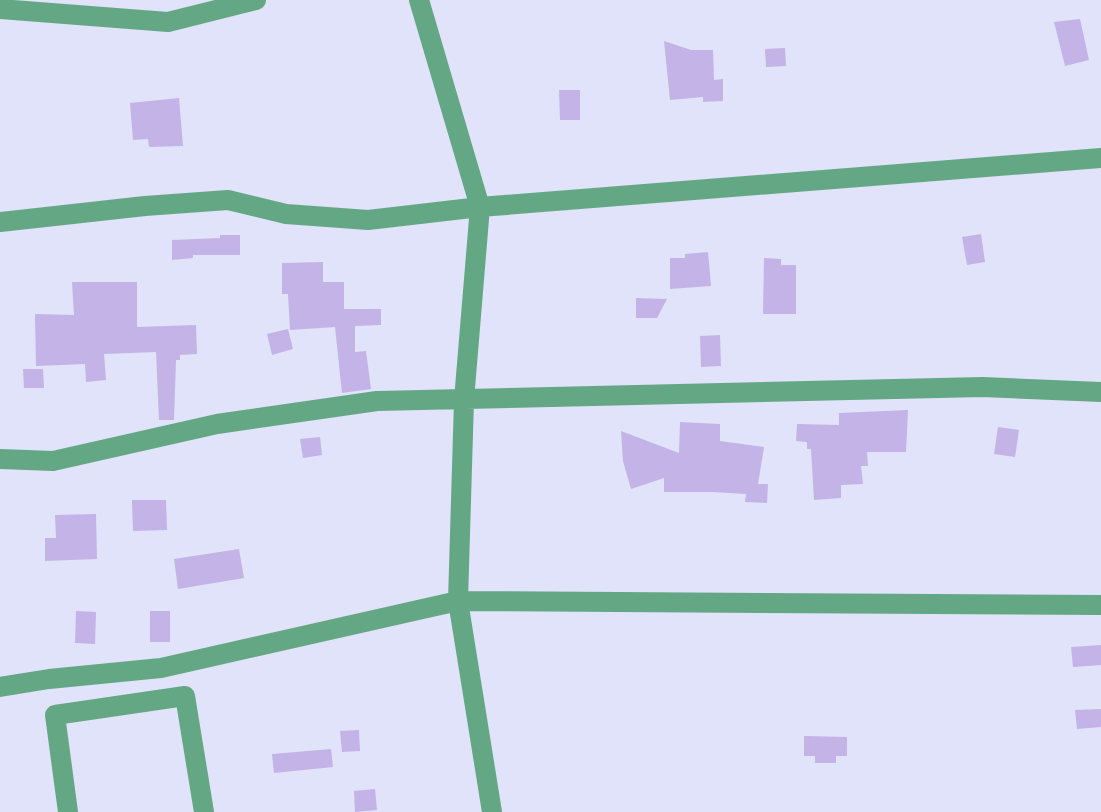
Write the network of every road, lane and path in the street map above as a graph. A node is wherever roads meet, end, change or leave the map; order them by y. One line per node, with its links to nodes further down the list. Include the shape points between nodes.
1 (256, 0): 3 (street, via 168,22)
2 (419, 0): 5 (street)
3 (0, 9)
4 (1101, 158): 5 (street)
5 (480, 207): 6 (street, via 368,220 286,214 228,200); 8 (street)
6 (0, 222)
7 (1101, 392): 8 (street, via 983,387)
8 (464, 400): 9 (street, via 377,401 217,424 53,461); 10 (street)
9 (0, 459)
10 (458, 601): 11 (street); 12 (street, via 161,668); 15 (street)
11 (1101, 605)
12 (0, 687)
13 (68, 812): 14 (street, via 55,715 185,696)
14 (204, 812)
15 (492, 812)

